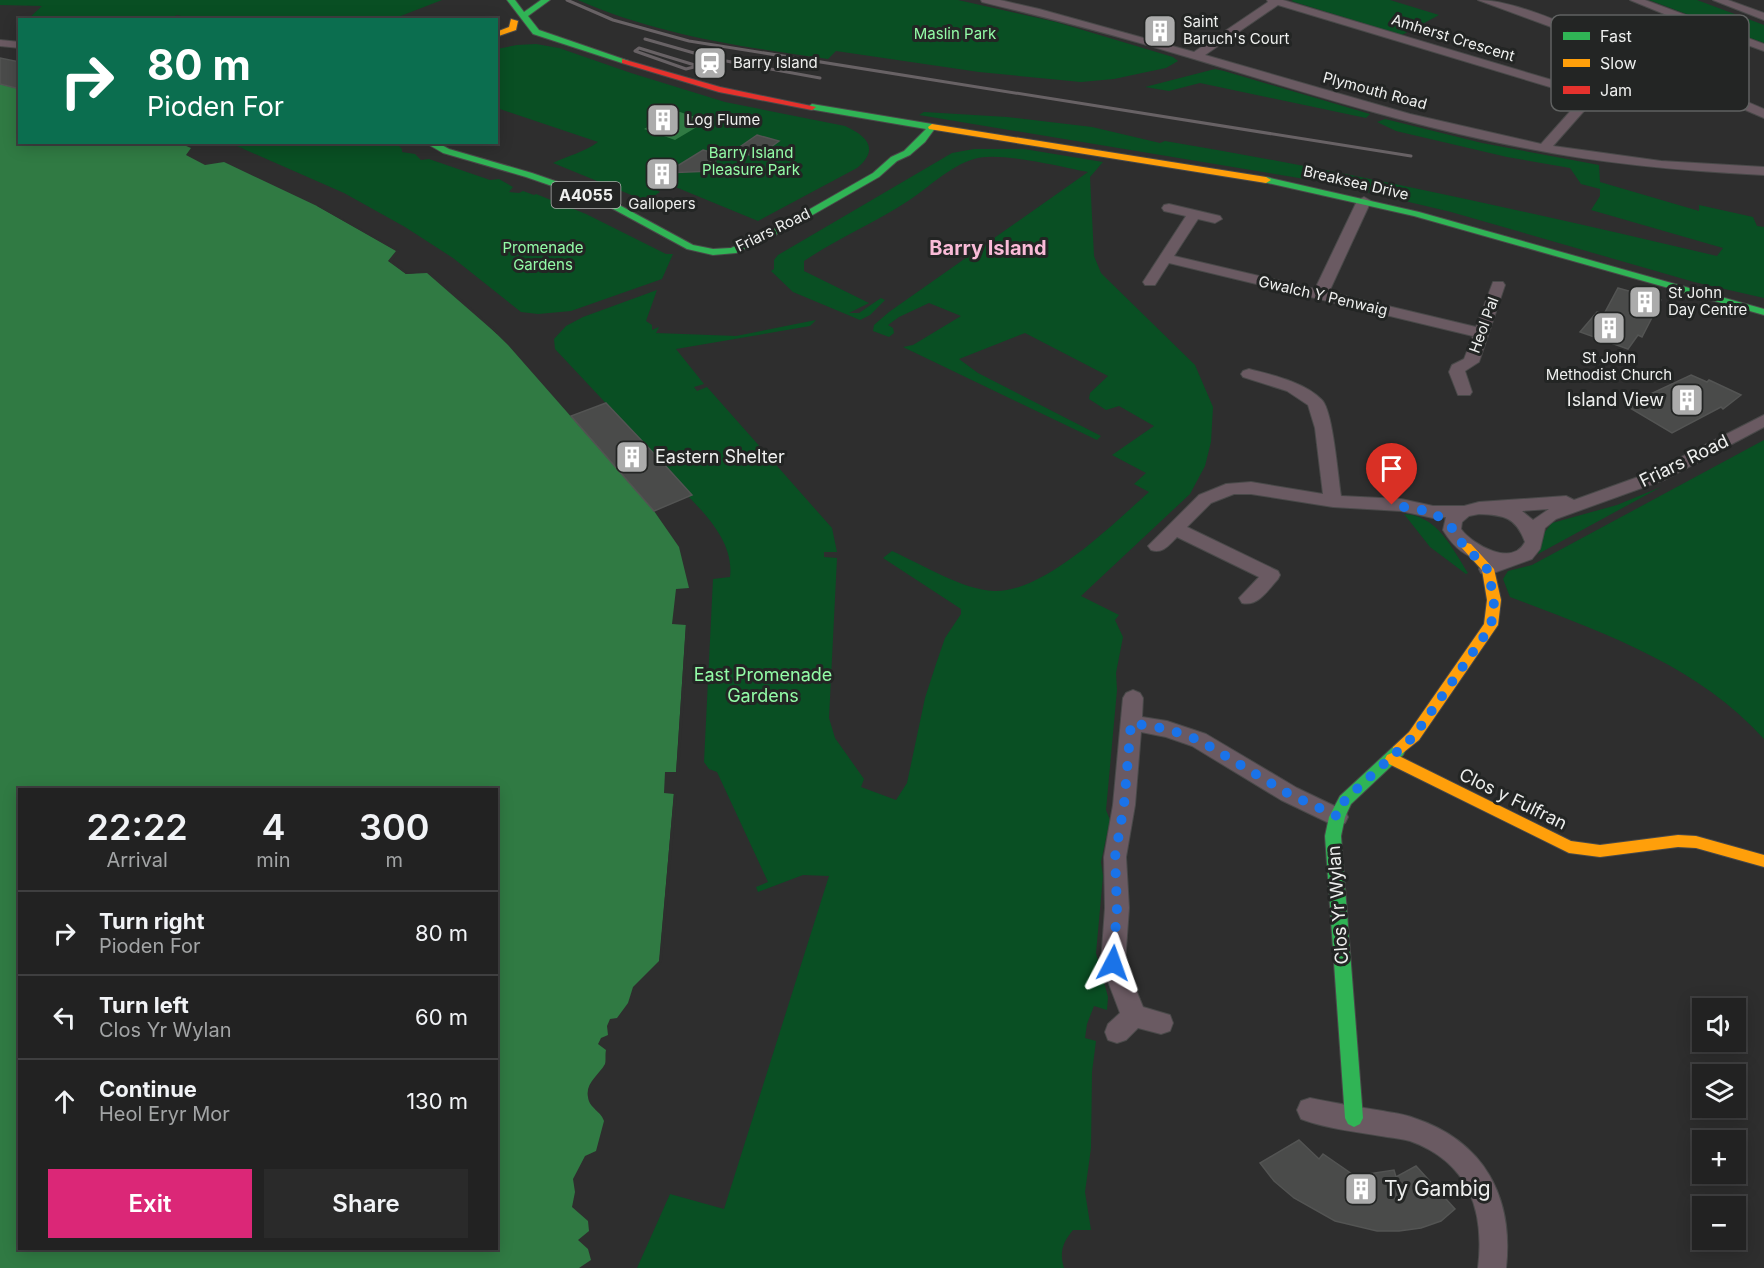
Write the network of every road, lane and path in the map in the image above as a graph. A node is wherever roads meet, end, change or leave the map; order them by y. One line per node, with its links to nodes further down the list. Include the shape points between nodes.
1 (511, 0): 10 (street)
2 (546, 0): 10 (street)
3 (986, 0): 18 (street, Plymouth Road)
4 (1275, 0): 18 (street); 19 (street, Amherst Crescent)
5 (1483, 0): 12 (street)
6 (1635, 0): 8 (street)
7 (1728, 1): 9 (street)
8 (1677, 15)
9 (1764, 17)
10 (518, 18): 11 (street); 13 (street, via 513,28); 22 (street, Breaksea Drive, via 565,34 597,51 711,87)
11 (498, 23)
12 (1551, 24)
13 (498, 34)
14 (1749, 42): 17 (street)
15 (0, 43): 16 (street)
16 (18, 45)
17 (1764, 48)
18 (1194, 57): 28 (street, Plymouth Road, via 1408,118)
19 (1551, 84)
20 (1749, 108): 23 (street)
21 (1577, 111): 28 (street)
22 (852, 114): 24 (street, Breaksea Drive); 26 (street)
23 (1764, 114)
24 (914, 124): 25 (street, Breaksea Drive); 29 (street)
25 (932, 127): 29 (street, Friars Road / A4055, via 907,153); 32 (street, Breaksea Drive, via 1270,181)
26 (882, 132)
27 (432, 144): 29 (street, Friars Road / A4055, via 607,202 690,247 713,252 733,251 785,227 876,175)
28 (1544, 148): 30 (street, Plymouth Road, via 1648,164)
29 (894, 152)
30 (1759, 171): 31 (street)
31 (1764, 186)
32 (1364, 201): 39 (street); 40 (street, Breaksea Drive)
33 (1168, 208): 34 (street)
34 (1194, 214): 35 (street); 36 (street)
35 (1215, 219)
36 (1166, 258): 37 (street); 39 (street, Gwalch Y Penwaig)
37 (1150, 282)
38 (1498, 285): 41 (street, Heol Pal)
39 (1320, 295): 41 (street, Gwalch Y Penwaig)
40 (1764, 312)
41 (1481, 333): 43 (street, Heol Pal, via 1471,362 1458,368)
42 (1249, 374): 46 (street, via 1278,381 1316,403)
43 (1464, 392)
44 (1764, 420): 45 (street, Friars Road, via 1696,458)
45 (1602, 496): 47 (street, Friars Road); 50 (street, Friars Road, via 1545,518 1537,526)
46 (1333, 501): 48 (street, via 1401,506); 49 (street, via 1232,488 1205,499)
47 (1484, 507): 48 (street); 50 (street, via 1513,515 1528,526)
48 (1457, 520): 52 (street, via 1454,534)
49 (1175, 528): 51 (street); 55 (street, via 1271,575)
50 (1534, 539): 53 (street, via 1528,552)
51 (1157, 546)
52 (1467, 547): 53 (street, via 1493,557); 54 (street)
53 (1510, 558): 54 (street)
54 (1488, 570): 58 (street, Clos Yr Wylan, via 1494,610 1487,632 1414,736)
55 (1249, 598)
56 (1133, 698): 57 (street)
57 (1131, 723): 59 (street, via 1199,740 1289,794); 61 (street, via 1115,857 1113,963 1125,1024)
58 (1392, 759): 59 (street, Clos Yr Wylan, via 1345,800); 60 (street, Clos y Fulfran, via 1569,847 1600,851 1696,842)
59 (1337, 816): 63 (street, Clos Yr Wylan, via 1334,836)
60 (1764, 861)
61 (1161, 1023)
62 (1310, 1110): 63 (street)
63 (1354, 1118): 64 (street, via 1413,1130 1448,1148 1475,1173 1491,1203 1497,1245)
64 (1492, 1268)

